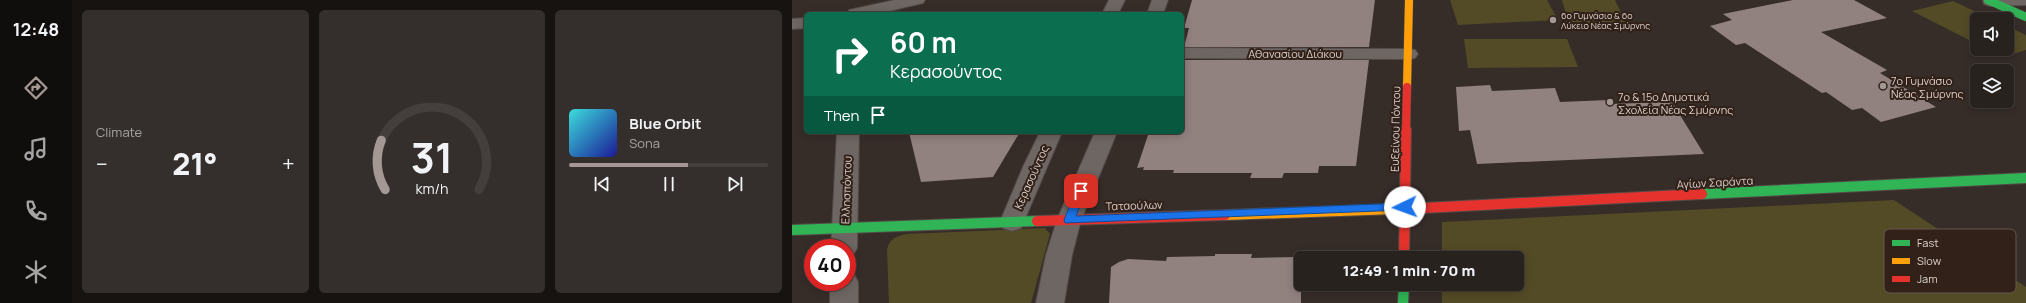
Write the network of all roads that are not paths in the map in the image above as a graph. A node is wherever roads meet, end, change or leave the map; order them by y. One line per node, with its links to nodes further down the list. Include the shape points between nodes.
1 (854, 0): 8 (street)
2 (917, 0): 9 (street)
3 (1117, 0): 10 (street)
4 (1160, 0): 11 (street)
5 (1409, 0): 16 (street, Ευξείνου Πόντου)
6 (1989, 0): 7 (street); 12 (street)
7 (2025, 0)
8 (854, 12)
9 (863, 12)
10 (1111, 12)
11 (1156, 12)
12 (2026, 17)
13 (804, 23): 14 (street)
14 (792, 24)
15 (1184, 53): 16 (street, Αθανασίου Διάκου)
16 (1409, 54): 21 (street, Ευξείνου Πόντου)
17 (848, 134): 25 (street, Ελλησπόντου)
18 (1050, 134): 23 (street, Κερασούντος)
19 (1105, 134): 22 (street)
20 (2026, 178): 21 (street, Αγίων Σαράντα, via 1472,206)
21 (1405, 207): 22 (street, Ταταούλων); 26 (street, Ευξείνου Πόντου)
22 (1069, 220): 23 (street, Ταταούλων); 30 (street)
23 (1012, 222): 25 (street, Ταταούλων)
24 (792, 230): 25 (street, Ταταούλων)
25 (844, 238)
26 (1404, 251)
27 (844, 291): 29 (street)
28 (1404, 291): 31 (street)
29 (844, 303)
30 (1050, 303)
31 (1404, 303)

